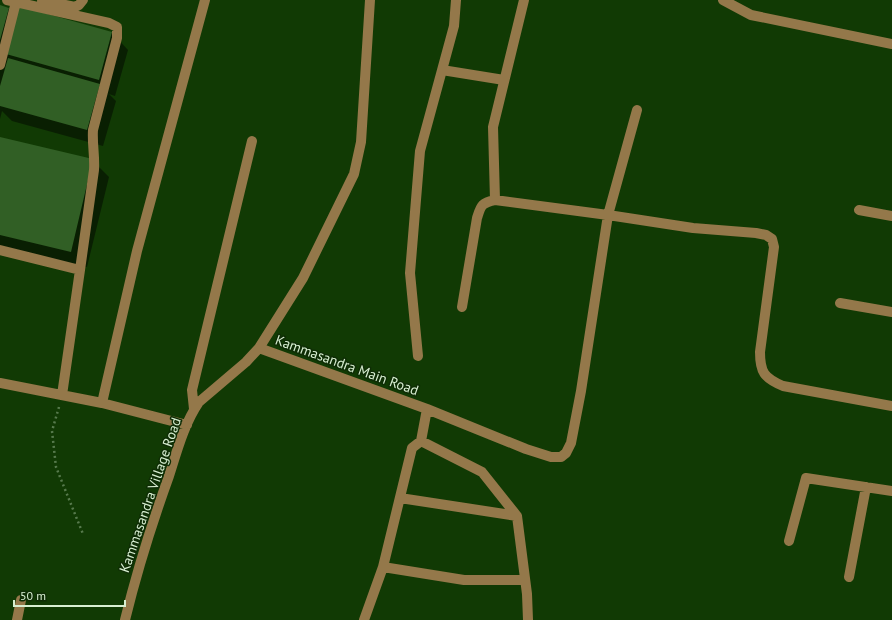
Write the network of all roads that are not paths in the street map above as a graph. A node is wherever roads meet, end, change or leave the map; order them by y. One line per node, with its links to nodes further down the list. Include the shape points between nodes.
1 (42, 0): 2 (street, via 75,8)
2 (83, 0)
3 (204, 0): 28 (street, via 137,251)
4 (370, 0): 24 (street, Kammasandra Village Road, via 362,142 354,174 302,278)
5 (456, 0): 11 (street, via 454,26)
6 (524, 0): 12 (street)
7 (723, 0): 9 (street, via 751,15)
8 (12, 1): 10 (street); 20 (street, via 117,27 118,38 93,130 94,170)
9 (892, 44)
10 (0, 65)
11 (442, 70): 12 (street); 25 (street, via 419,158 410,273)
12 (504, 80): 15 (street, via 493,127)
13 (637, 110): 17 (street)
14 (252, 141): 30 (street, via 192,390)
15 (495, 200): 17 (street); 22 (street, via 481,206 477,218)
16 (859, 210): 18 (street)
17 (608, 215): 29 (street, via 692,228 756,233 772,239 774,247 760,352 760,364 767,377 783,386); 31 (street, via 581,391 571,443 566,453 561,457 526,449)
18 (892, 216)
19 (0, 250): 20 (street)
20 (80, 270): 27 (street)
21 (840, 303): 23 (street)
22 (462, 307)
23 (892, 312)
24 (259, 348): 30 (street, Kammasandra Village Road); 31 (street, Kammasandra Main Road)
25 (418, 356)
26 (0, 383): 27 (street)
27 (62, 395): 28 (street)
28 (102, 403): 32 (street)
29 (892, 406)
30 (194, 409): 32 (street, Kammasandra Village Road)
31 (427, 409): 33 (street, Kammasandra Main Road)
32 (187, 425): 44 (street, Kammasandra Village Road, via 156,514)
33 (421, 441): 36 (street, via 412,448); 37 (street, via 482,472)
34 (866, 487): 35 (street); 38 (street, via 806,478); 40 (street)
35 (892, 491)
36 (400, 498): 37 (street); 39 (street)
37 (517, 516): 41 (street)
38 (789, 541)
39 (383, 567): 41 (street, via 464,580); 45 (street)
40 (849, 577)
41 (525, 580): 46 (street)
42 (21, 600): 43 (street)
43 (17, 620)
44 (125, 620)
45 (364, 620)
46 (528, 620)

